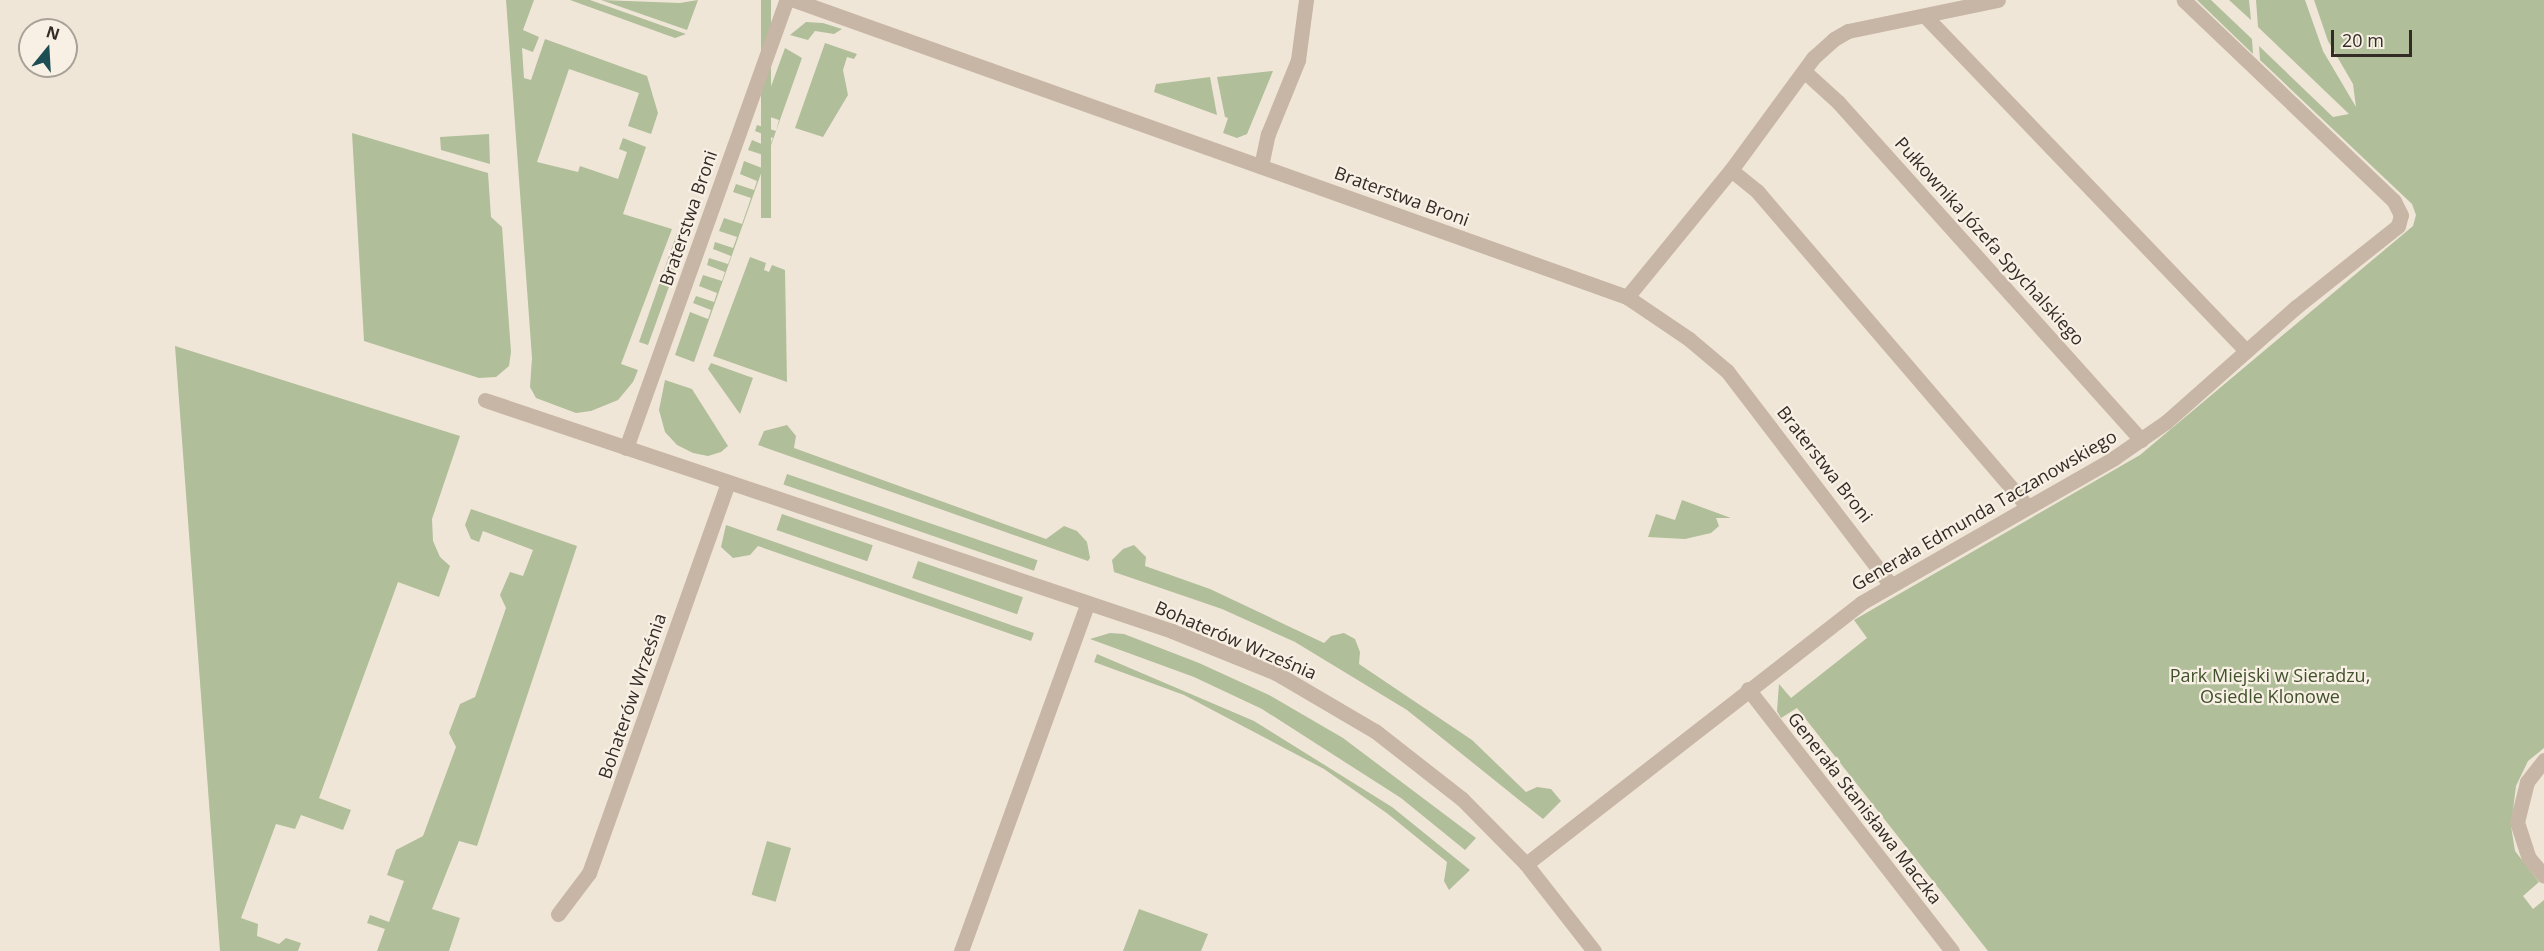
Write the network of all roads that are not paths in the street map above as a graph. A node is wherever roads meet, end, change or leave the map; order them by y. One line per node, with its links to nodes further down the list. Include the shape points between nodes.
1 (786, 0): 14 (street, Braterstwa Broni)
2 (794, 0): 8 (street, Braterstwa Broni)
3 (1306, 0): 8 (street, via 1298,60 1268,134)
4 (1998, 0): 6 (street)
5 (2184, 0): 11 (street, Generała Edmunda Taczanowskiego, via 2394,201 2402,215 2398,226)
6 (1925, 16): 7 (street, via 1848,31 1823,48); 11 (street)
7 (1805, 72): 9 (street); 13 (street, Pułkownika Józefa Spychalskiego, via 1846,110)
8 (1261, 166): 10 (street, Braterstwa Broni)
9 (1731, 170): 10 (street); 16 (street, via 1757,191)
10 (1627, 297): 17 (street, Braterstwa Broni, via 1689,339 1727,371)
11 (2246, 351): 13 (street, Generała Edmunda Taczanowskiego)
12 (485, 400): 14 (street, Bohaterów Września)
13 (2141, 440): 16 (street, Generała Edmunda Taczanowskiego)
14 (626, 448): 15 (street, Bohaterów Września)
15 (728, 482): 18 (street, Bohaterów Września); 23 (street, Bohaterów Września, via 590,873)
16 (2028, 507): 17 (street, Generała Edmunda Taczanowskiego)
17 (1890, 584): 19 (street, Generała Edmunda Taczanowskiego)
18 (1087, 604): 21 (street, Bohaterów Września, via 1202,643 1276,673 1328,701 1437,778 1496,829); 24 (street)
19 (1748, 689): 21 (street, Generała Edmunda Taczanowskiego); 26 (street, Generała Stanisława Maczka)
20 (2544, 760): 22 (street, via 2527,782 2517,822 2529,858)
21 (1526, 864): 25 (street, Bohaterów Września)
22 (2544, 876)
23 (558, 914)
24 (961, 951)
25 (1594, 951)
26 (1952, 951)

